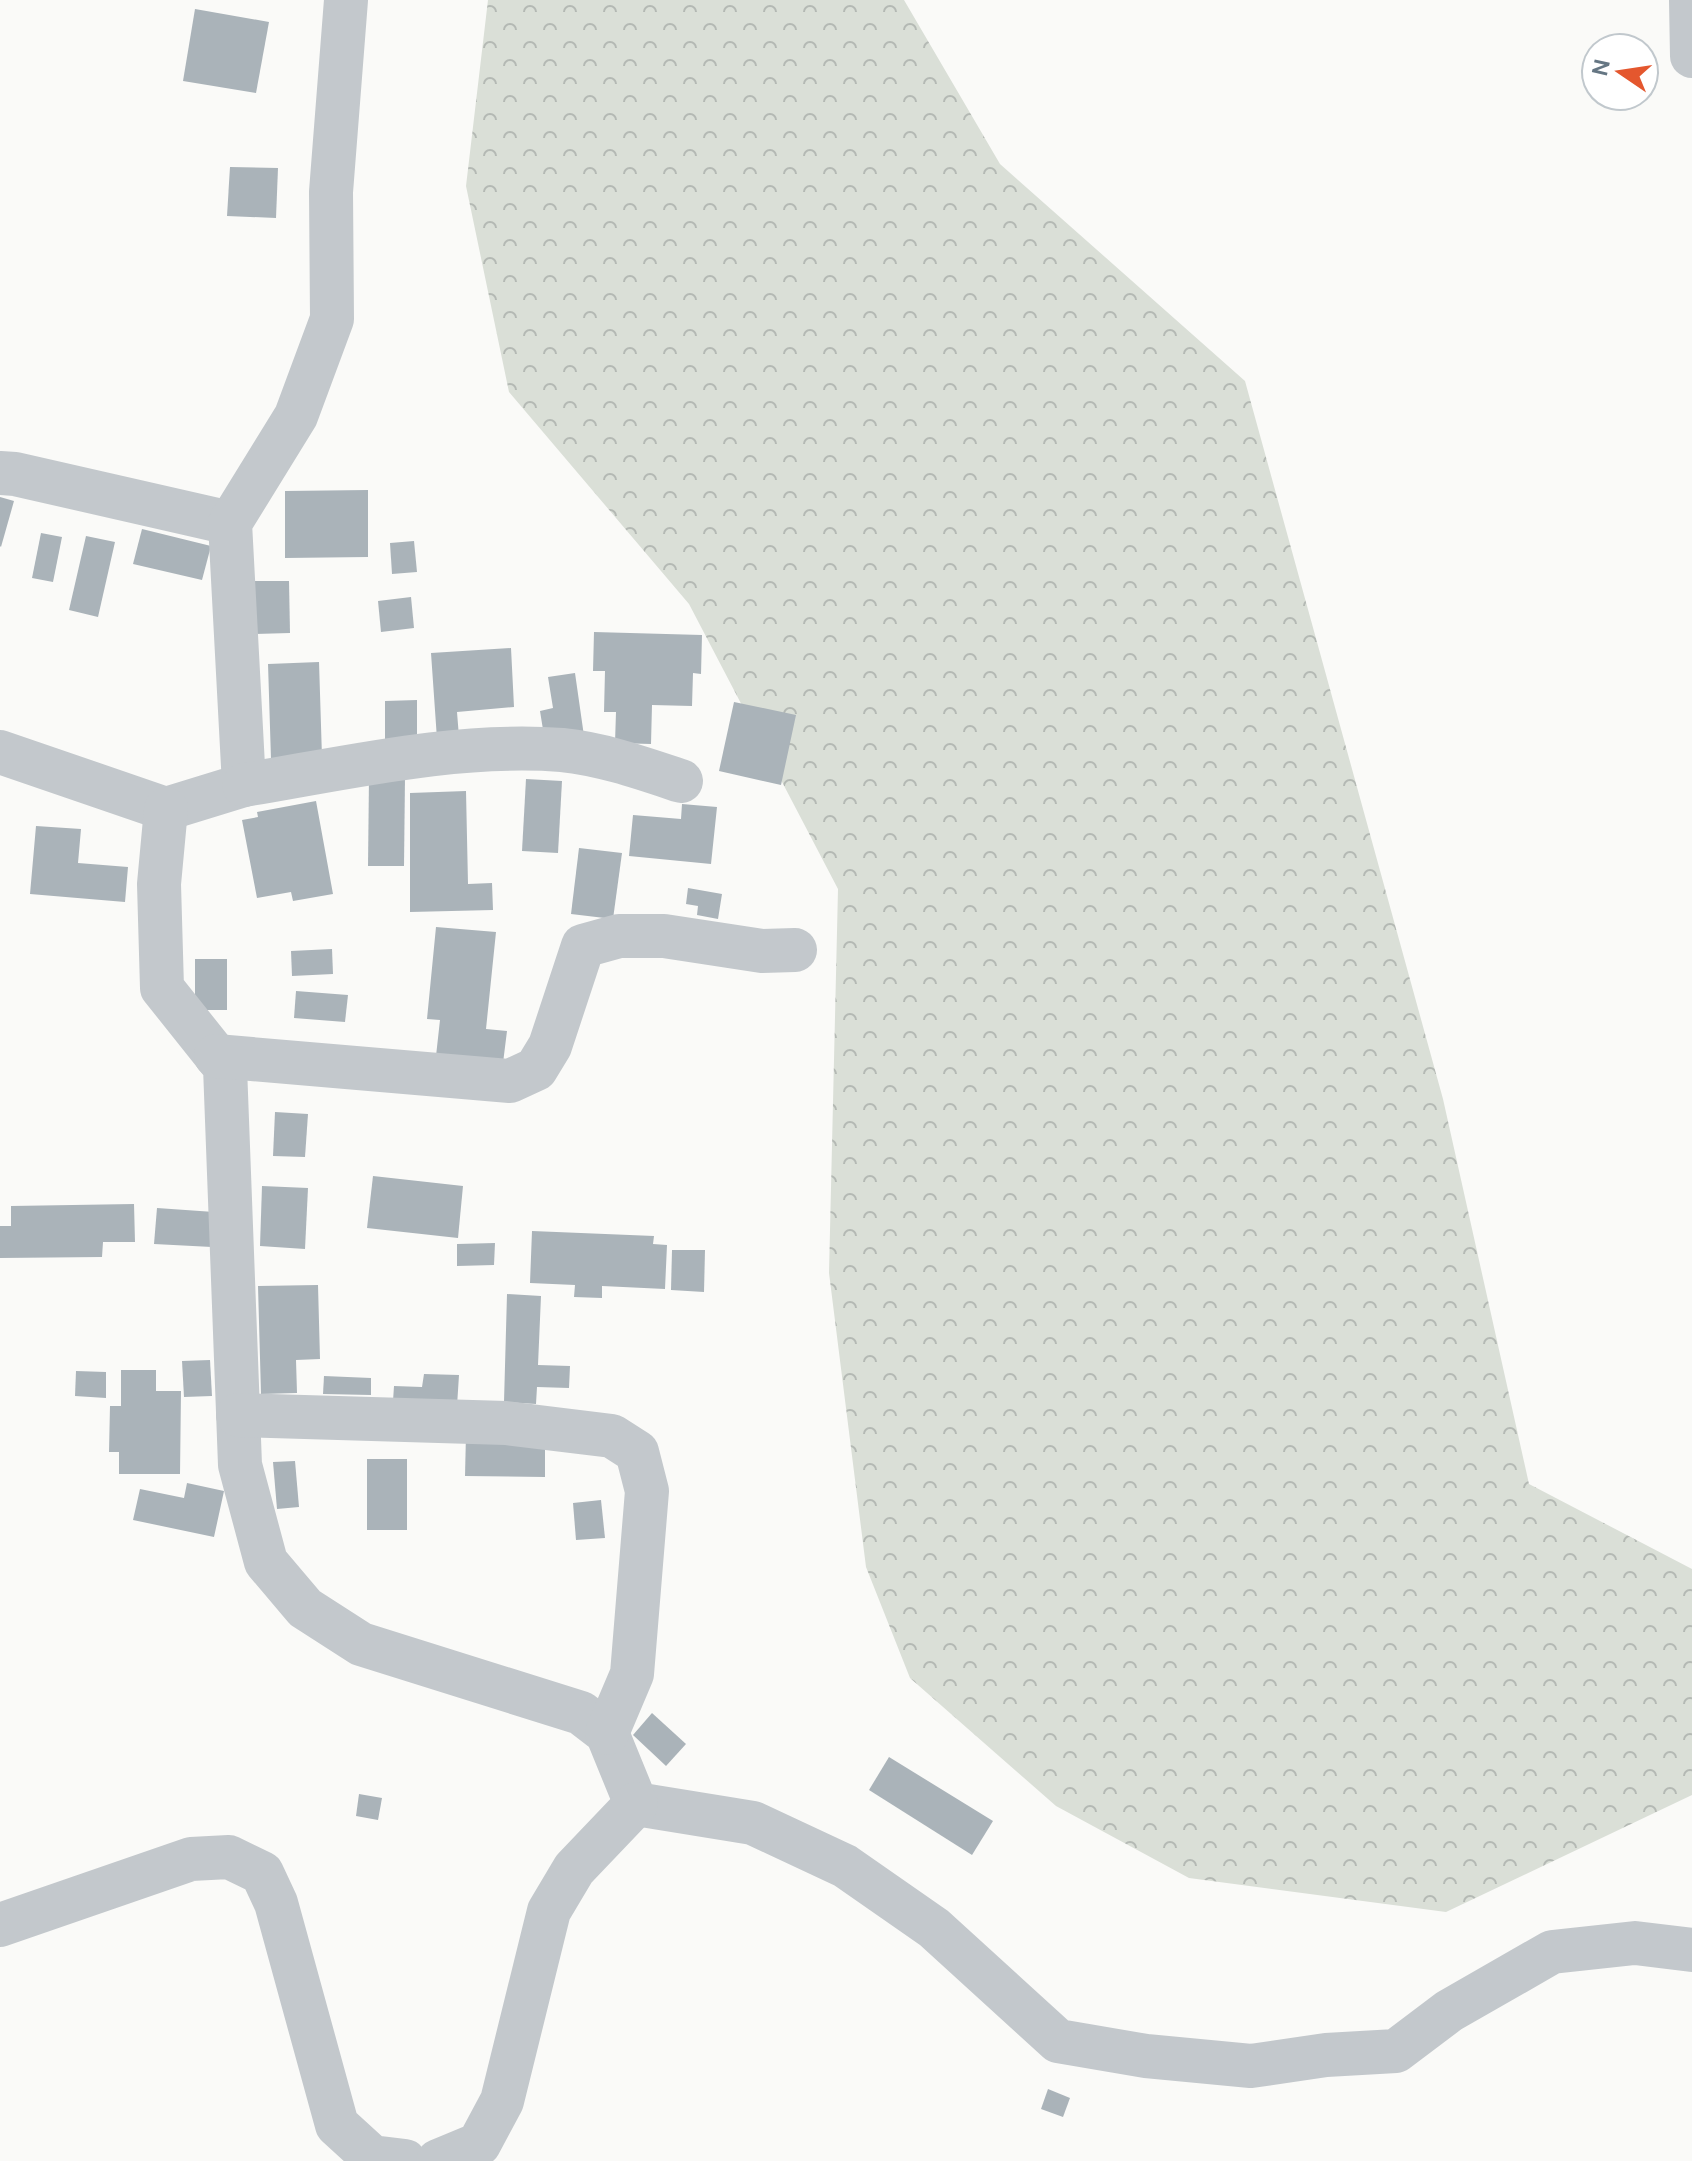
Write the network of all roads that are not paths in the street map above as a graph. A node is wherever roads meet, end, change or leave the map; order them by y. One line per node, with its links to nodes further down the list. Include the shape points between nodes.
1 (346, 0): 5 (street, via 331,192 332,319 296,416)
2 (1691, 0): 3 (street)
3 (1692, 56)
4 (0, 473): 5 (street)
5 (230, 523): 8 (street)
6 (0, 752): 9 (street)
7 (681, 781): 8 (street, via 629,763 563,750 505,750 412,756)
8 (244, 785): 9 (street)
9 (166, 809): 11 (street, via 159,884 162,988)
10 (795, 950): 11 (street, via 762,951 664,936 619,936 583,946 550,1046 536,1069 510,1081)
11 (216, 1056): 12 (street, via 225,1067)
12 (238, 1415): 13 (street, via 240,1465 266,1562 305,1608 361,1644 581,1713); 13 (street, via 506,1423 612,1436 637,1452 647,1491 632,1674)
13 (607, 1733): 14 (street)
14 (636, 1804): 16 (street, via 753,1823 845,1866 934,1928 1058,2041 1146,2056 1251,2066 1396,2051 1449,2011 1552,1952 1635,1943); 18 (street, via 574,1869 549,1911 502,2101 479,2144)
15 (0, 1925): 17 (street, via 191,1859 229,1857 262,1873 276,1903 337,2125 372,2157)
16 (1692, 1950)
17 (405, 2161)
18 (438, 2161)

